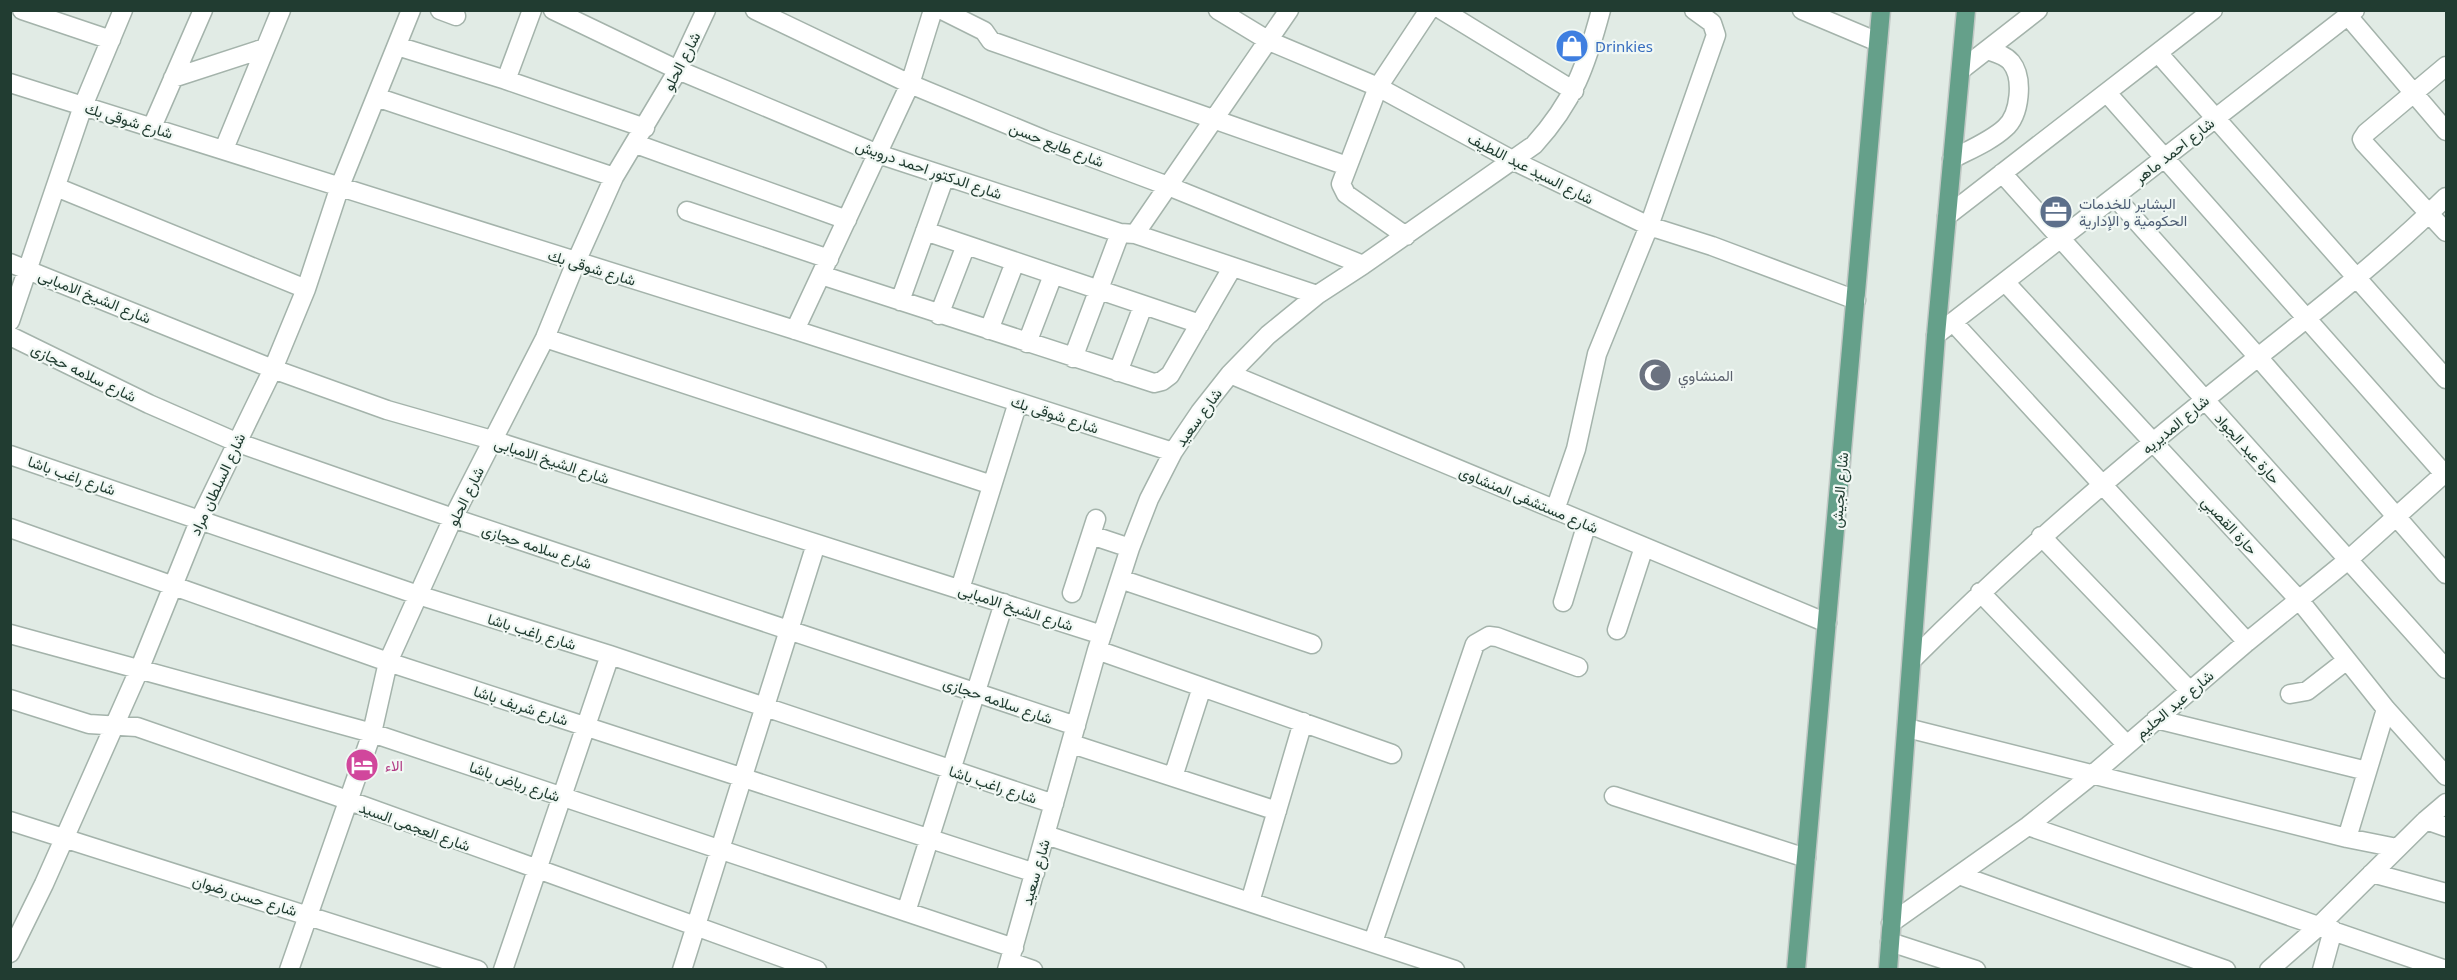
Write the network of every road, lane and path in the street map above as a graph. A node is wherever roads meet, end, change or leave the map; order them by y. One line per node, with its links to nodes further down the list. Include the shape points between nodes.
1 (22, 10): 24 (street)
2 (123, 10): 24 (street)
3 (203, 10): 34 (street)
4 (281, 10): 28 (street)
5 (411, 10): 27 (street, شارع السلطان مراد)
6 (532, 10): 35 (street)
7 (553, 10): 32 (street, شارع الدكتور احمد درويش)
8 (706, 10): 32 (street, شارع الحلو)
9 (755, 10): 37 (street, شارع طايع حسن)
10 (933, 10): 37 (street)
11 (942, 10): 44 (street, via 984,31 991,41)
12 (1218, 10): 25 (street, شارع السيد عبد اللطيف)
13 (1289, 10): 25 (street)
14 (1429, 10): 38 (street)
15 (1442, 10): 39 (street)
16 (1601, 10): 39 (street, شارع سعيد, via 1589,56)
17 (1694, 10): 68 (street, via 1712,23 1716,34)
18 (1802, 10): 26 (street)
19 (1881, 10): 26 (main road, شارع الجيش)
20 (1966, 10): 33 (main road)
21 (2038, 10): 29 (street)
22 (2213, 10): 30 (street)
23 (2352, 13): 41 (street); 45 (street, شارع احمد ماهر)
24 (111, 40): 43 (street)
25 (1269, 41): 38 (street, شارع السيد عبد اللطيف); 44 (street)
26 (1878, 42): 88 (main road, شارع الجيش)
27 (397, 46): 35 (street); 42 (street, شارع السلطان مراد)
28 (265, 48): 34 (street); 50 (street)
29 (1987, 50): 33 (street); 53 (street, via 2004,56 2016,70 2019,80 2013,117 1998,134)
30 (2158, 53): 40 (street); 45 (street)
31 (2446, 66): 41 (street)
32 (678, 70): 47 (street, شارع الحلو); 51 (street, شارع الدكتور احمد درويش)
33 (1961, 70): 53 (main road)
34 (173, 78): 46 (street)
35 (506, 80): 47 (street)
36 (10, 83): 43 (street, شارع شوقى بك)
37 (910, 84): 51 (street); 60 (street, شارع طايع حسن)
38 (1378, 87): 54 (street, شارع السيد عبد اللطيف); 55 (street)
39 (1574, 91): 54 (street, شارع سعيد, via 1553,125)
40 (2107, 93): 52 (street); 56 (street)
41 (2414, 93): 48 (street); 65 (street, via 2364,134 2364,143)
42 (376, 97): 58 (street); 59 (street, شارع السلطان مراد)
43 (83, 106): 46 (street, شارع شوقى بك); 61 (street)
44 (1215, 118): 55 (street); 60 (street)
45 (2215, 118): 52 (street, شارع احمد ماهر); 83 (street)
46 (152, 127): 50 (street, شارع شوقى بك)
47 (645, 128): 49 (street, شارع الحلو)
48 (2446, 131)
49 (636, 144): 58 (street, شارع الحلو); 67 (street)
50 (224, 149): 59 (street, شارع شوقى بك)
51 (878, 154): 57 (street, شارع الدكتور احمد درويش); 67 (street)
52 (2164, 158): 62 (street, شارع احمد ماهر); 92 (street)
53 (1952, 159): 66 (main road)
54 (1514, 161): 68 (street, شارع السيد عبد اللطيف); 72 (street, شارع سعيد)
55 (1347, 166): 72 (street, via 1341,184 1343,192)
56 (2002, 173): 66 (street); 73 (street, حارة عبد الجواد)
57 (945, 176): 69 (street); 71 (street, شارع الدكتور احمد درويش)
58 (614, 177): 75 (street, شارع الحلو)
59 (340, 186): 75 (street, شارع شوقى بك); 85 (street, شارع السلطان مراد)
60 (1168, 186): 71 (street); 78 (street, شارع طايع حسن)
61 (56, 187): 81 (street); 85 (street)
62 (2115, 197): 73 (street, شارع احمد ماهر); 102 (street)
63 (2446, 197): 65 (street, شارع المديريه)
64 (687, 211): 79 (street)
65 (2430, 213): 70 (street); 83 (street, شارع المديريه)
66 (1947, 216): 98 (main road)
67 (847, 220): 79 (street)
68 (1650, 226): 88 (street, شارع السيد عبد اللطيف); 118 (street, via 1597,354 1576,449)
69 (925, 231): 74 (street); 89 (street)
70 (2446, 232)
71 (1128, 233): 80 (street, شارع الدكتور احمد درويش); 86 (street)
72 (1406, 236): 78 (street, شارع سعيد)
73 (2061, 238): 84 (street, شارع احمد ماهر); 108 (street, حارة عبد الجواد)
74 (966, 245): 76 (street); 91 (street)
75 (576, 262): 96 (street, شارع شوقى بك); 100 (street, شارع الحلو)
76 (1015, 262): 82 (street); 97 (street)
77 (10, 263): 81 (street, شارع الشيخ الامبابى)
78 (1363, 265): 87 (street, شارع سعيد)
79 (825, 267): 89 (street); 96 (street)
80 (1232, 268): 87 (street, شارع الدكتور احمد درويش); 95 (street)
81 (29, 270): 93 (street); 104 (street, شارع الشيخ الامبابى)
82 (1053, 274): 86 (street); 101 (street)
83 (2356, 277): 92 (street, شارع المديريه); 107 (street)
84 (2005, 282): 94 (street, شارع احمد ماهر); 112 (street, حارة القصبي)
85 (306, 289): 104 (street, شارع السلطان مراد)
86 (1098, 290): 90 (street); 103 (street)
87 (1317, 295): 106 (street, شارع سعيد, via 1268,335)
88 (1856, 300): 139 (main road, شارع الجيش)
89 (900, 301): 91 (street)
90 (1143, 306): 95 (street); 105 (street)
91 (939, 315): 97 (street)
92 (2305, 318): 102 (street, شارع المديريه); 115 (street)
93 (10, 321)
94 (1953, 322): 98 (street, شارع احمد ماهر); 116 (street)
95 (1200, 324): 105 (street, via 1170,375 1162,381)
96 (795, 330): 109 (street, شارع شوقى بك)
97 (989, 330): 101 (street)
98 (1936, 335): 147 (main road)
99 (10, 336): 111 (street, شارع سلامه حجازى)
100 (545, 339): 110 (street, شارع الحلو); 117 (street)
101 (1027, 343): 103 (street)
102 (2258, 357): 108 (street, شارع المديريه); 119 (street)
103 (1073, 358): 105 (street)
104 (273, 369): 110 (street, شارع الشيخ الامبابى, via 387,410); 111 (street, شارع السلطان مراد)
105 (1118, 372)
106 (1230, 374): 113 (street, شارع سعيد); 118 (street, شارع مستشفى المنشاوى)
107 (2446, 378)
108 (2205, 399): 112 (street, شارع المديريه); 128 (street, حارة عبد الجواد)
109 (1018, 402): 113 (street, شارع شوقى بك); 117 (street)
110 (492, 440): 120 (street, شارع الحلو); 125 (street, شارع الشيخ الامبابى)
111 (236, 442): 120 (street, شارع سلامه حجازى); 121 (street, شارع السلطان مراد)
112 (2153, 443): 116 (street, شارع المديريه); 136 (street, حارة القصبي)
113 (1173, 452): 127 (street, شارع سعيد)
114 (10, 455): 121 (street, شارع راغب باشا)
115 (2446, 474): 119 (street, شارع عبد الحليم)
116 (2102, 484): 124 (street, شارع المديريه); 144 (street)
117 (992, 485): 132 (street)
118 (1555, 510): 122 (street, شارع مستشفى المنشاوى)
119 (2396, 517): 128 (street, شارع عبد الحليم); 129 (street)
120 (453, 518): 135 (street, شارع الحلو); 140 (street, شارع سلامه حجازى)
121 (200, 519): 131 (street, شارع السلطان مراد); 135 (street, شارع راغب باشا)
122 (1587, 523): 126 (street, شارع مستشفى المنشاوى); 137 (street)
123 (10, 528): 131 (street, شارع شريف باشا)
124 (2041, 536): 133 (street, شارع المديريه); 154 (street)
125 (816, 543): 132 (street, شارع الشيخ الامبابى); 140 (street)
126 (1644, 546): 139 (street, شارع مستشفى المنشاوى); 141 (street)
127 (1130, 548): 130 (street, شارع سعيد); 134 (street, via 1093,527)
128 (2348, 560): 136 (street, شارع عبد الحليم); 151 (street, حارة عبد الجواد)
129 (2446, 574)
130 (1120, 579): 143 (street, شارع سعيد); 145 (street)
131 (172, 586): 149 (street, شارع شريف باشا); 152 (street, شارع السلطان مراد)
132 (960, 589): 138 (street, شارع الشيخ الامبابى)
133 (1980, 592): 147 (street, شارع المديريه); 167 (street)
134 (1072, 593)
135 (418, 595): 146 (street, شارع راغب باشا); 149 (street, شارع الحلو)
136 (2300, 601): 144 (street, شارع عبد الحليم); 148 (street, حارة القصبي)
137 (1563, 602)
138 (1004, 603): 143 (street, شارع الشيخ الامبابى); 155 (street)
139 (1827, 623): 191 (main road, شارع الجيش)
140 (789, 630): 155 (street, شارع سلامه حجازى); 158 (street)
141 (1617, 630)
142 (10, 634): 152 (street, شارع رياض باشا)
143 (1100, 642): 153 (street, شارع الشيخ الامبابى); 166 (street, شارع سعيد)
144 (2247, 642): 154 (street, شارع عبد الحليم)
145 (1312, 644)
146 (610, 655): 158 (street, شارع راغب باشا); 163 (street)
147 (1912, 660): 164 (main road)
148 (2347, 660): 156 (street, via 2307,691); 159 (street, حارة القصبي)
149 (388, 662): 163 (street, شارع شريف باشا); 165 (street, شارع الحلو)
150 (1578, 667): 203 (street, via 1497,637 1489,636 1475,644)
151 (2446, 669)
152 (139, 670): 162 (street, شارع السلطان مراد); 165 (street, شارع رياض باشا)
153 (1202, 687): 161 (street, شارع الشيخ الامبابى); 174 (street)
154 (2190, 691): 160 (street, شارع عبد الحليم)
155 (975, 692): 166 (street, شارع سلامه حجازى); 169 (street)
156 (2290, 694)
157 (10, 699): 162 (street, شارع العجمى السيد, via 88,724)
158 (765, 707): 169 (street, شارع راغب باشا); 173 (street)
159 (2386, 709): 170 (street); 172 (street, حارة القصبي)
160 (2156, 719): 167 (street, شارع عبد الحليم); 170 (street)
161 (1303, 722): 168 (street, شارع الشيخ الامبابى); 180 (street)
162 (115, 726): 177 (street, شارع العجمى السيد, via 137,727); 186 (street, شارع السلطان مراد)
163 (586, 726): 173 (street, شارع شريف باشا); 176 (street)
164 (1907, 728): 171 (street); 200 (main road)
165 (372, 733): 176 (street, شارع رياض باشا); 177 (street, شارع الحلو)
166 (1074, 735): 174 (street, شارع سلامه حجازى); 179 (street, شارع سعيد)
167 (2127, 745): 171 (street, شارع عبد الحليم)
168 (1392, 754)
169 (951, 770): 179 (street, شارع راغب باشا); 187 (street)
170 (2367, 771): 188 (street)
171 (2092, 775): 183 (street, شارع عبد الحليم); 188 (street)
172 (2446, 776)
173 (743, 777): 187 (street, شارع شريف باشا); 190 (street)
174 (1173, 777): 180 (street, شارع سلامه حجازى)
175 (1614, 796): 191 (street)
176 (562, 797): 190 (street, شارع رياض باشا); 192 (street)
177 (347, 801): 192 (street, شارع العجمى السيد); 199 (street, شارع الحلو)
178 (2446, 803): 181 (street)
179 (1054, 804): 185 (street, شارع سعيد)
180 (1277, 811): 197 (street)
181 (2426, 820): 184 (street); 189 (street)
182 (10, 821): 186 (street, شارع حسن رضوان)
183 (2028, 826): 195 (street, شارع عبد الحليم); 202 (street)
184 (2446, 826)
185 (1046, 834): 193 (street, شارع سعيد); 197 (street)
186 (63, 838): 199 (street, شارع حسن رضوان); 205 (street, شارع السلطان مراد)
187 (929, 838): 193 (street, شارع شريف باشا); 198 (street)
188 (2347, 838): 189 (street)
189 (2397, 848): 194 (street)
190 (720, 849): 198 (street, شارع رياض باشا); 201 (street)
191 (1806, 858): 215 (main road, شارع الجيش)
192 (537, 870): 201 (street, شارع العجمى السيد); 210 (street)
193 (1035, 873): 206 (street, شارع سعيد)
194 (2372, 873): 196 (street); 202 (street)
195 (1959, 875): 200 (street, شارع عبد الحليم); 218 (street)
196 (2446, 893)
197 (1250, 902): 203 (street)
198 (906, 912): 206 (street, شارع رياض باشا)
199 (308, 915): 208 (street, شارع الحلو); 209 (street, شارع حسن رضوان)
200 (1891, 923): 204 (main road)
201 (696, 926): 211 (street); 212 (street, شارع العجمى السيد)
202 (2326, 928): 219 (street); 220 (street); 221 (street)
203 (1373, 942): 207 (street)
204 (1890, 942): 216 (main road); 217 (street)
205 (10, 952)
206 (1010, 960): 213 (street, شارع رياض باشا)
207 (1427, 965): 214 (street)
208 (289, 969)
209 (478, 969)
210 (503, 969)
211 (682, 969)
212 (817, 969)
213 (1033, 969)
214 (1455, 969)
215 (1796, 969)
216 (1888, 969)
217 (1976, 969)
218 (2226, 969)
219 (2269, 969)
220 (2322, 969)
221 (2446, 969)

